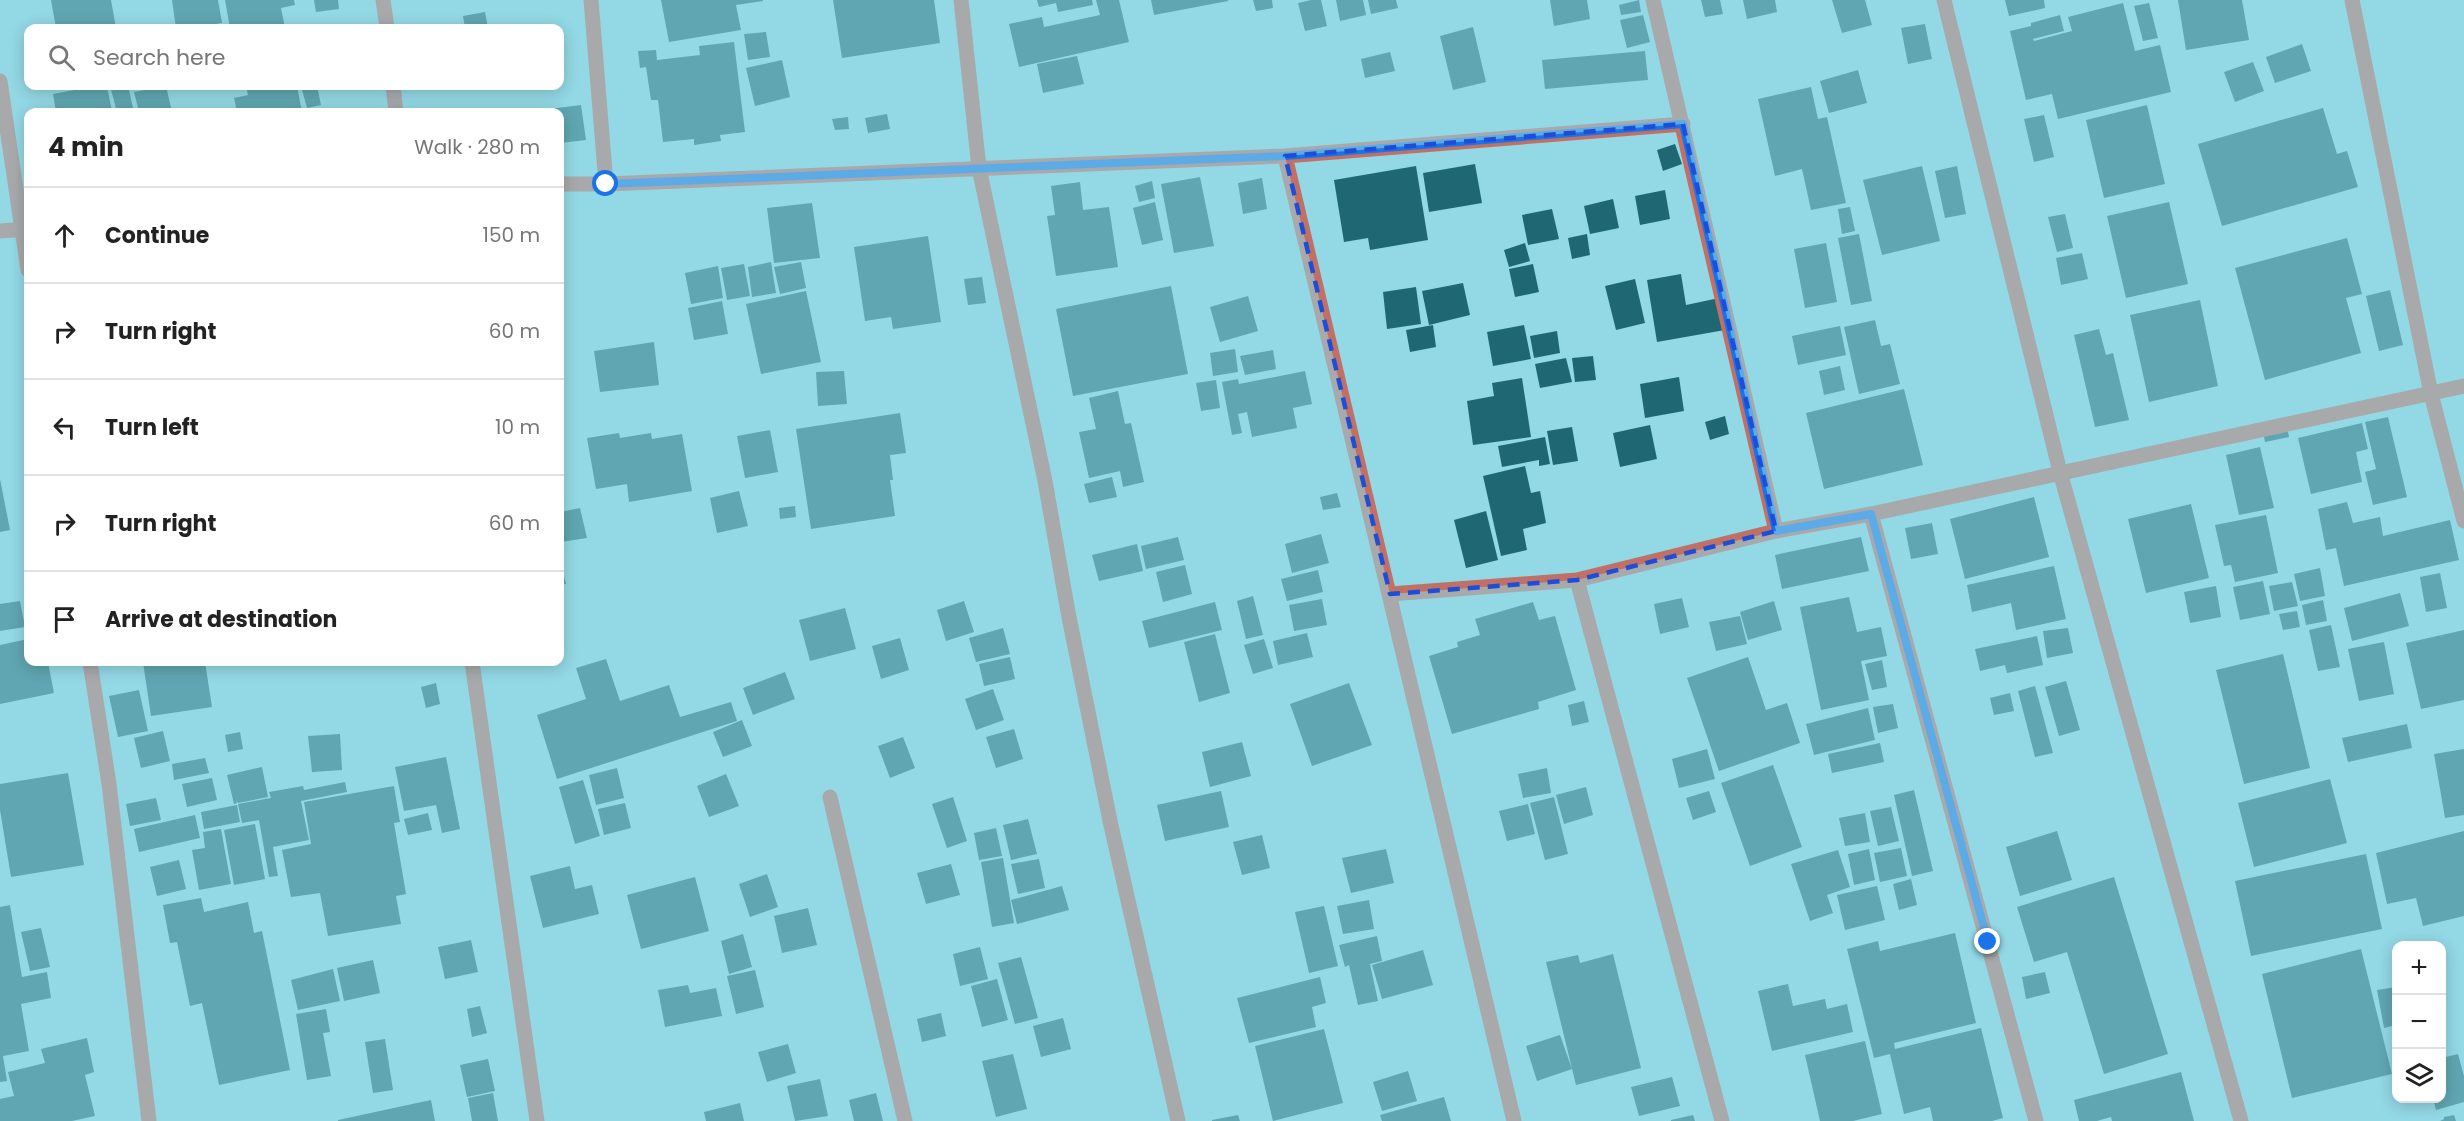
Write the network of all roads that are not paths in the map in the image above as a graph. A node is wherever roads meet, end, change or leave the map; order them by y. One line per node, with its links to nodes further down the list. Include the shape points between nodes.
1 (383, 0): 7 (street)
2 (591, 0): 15 (street)
3 (960, 0): 13 (street)
4 (1653, 0): 11 (street)
5 (1944, 0): 21 (street)
6 (2352, 0): 20 (street)
7 (386, 24)
8 (0, 81): 16 (street)
9 (393, 90): 10 (street)
10 (396, 108)
11 (1683, 124): 12 (street); 24 (street)
12 (1285, 156): 13 (street); 26 (street)
13 (980, 168): 15 (street); 33 (street, via 1110,821)
14 (564, 184): 15 (street)
15 (606, 184)
16 (24, 224)
17 (24, 230): 18 (street)
18 (0, 231)
19 (2464, 386): 20 (street)
20 (2431, 394): 21 (street); 23 (street)
21 (2060, 472): 22 (street); 37 (street)
22 (1871, 514): 24 (street); 36 (street)
23 (2464, 521)
24 (1776, 531): 25 (street)
25 (1577, 580): 26 (street); 35 (street)
26 (1390, 594): 34 (street)
27 (91, 666): 30 (street, via 109,784)
28 (473, 666): 31 (street)
29 (830, 797): 32 (street)
30 (149, 1121)
31 (537, 1121)
32 (905, 1121)
33 (1178, 1121)
34 (1514, 1121)
35 (1722, 1121)
36 (2036, 1121)
37 (2241, 1121)

